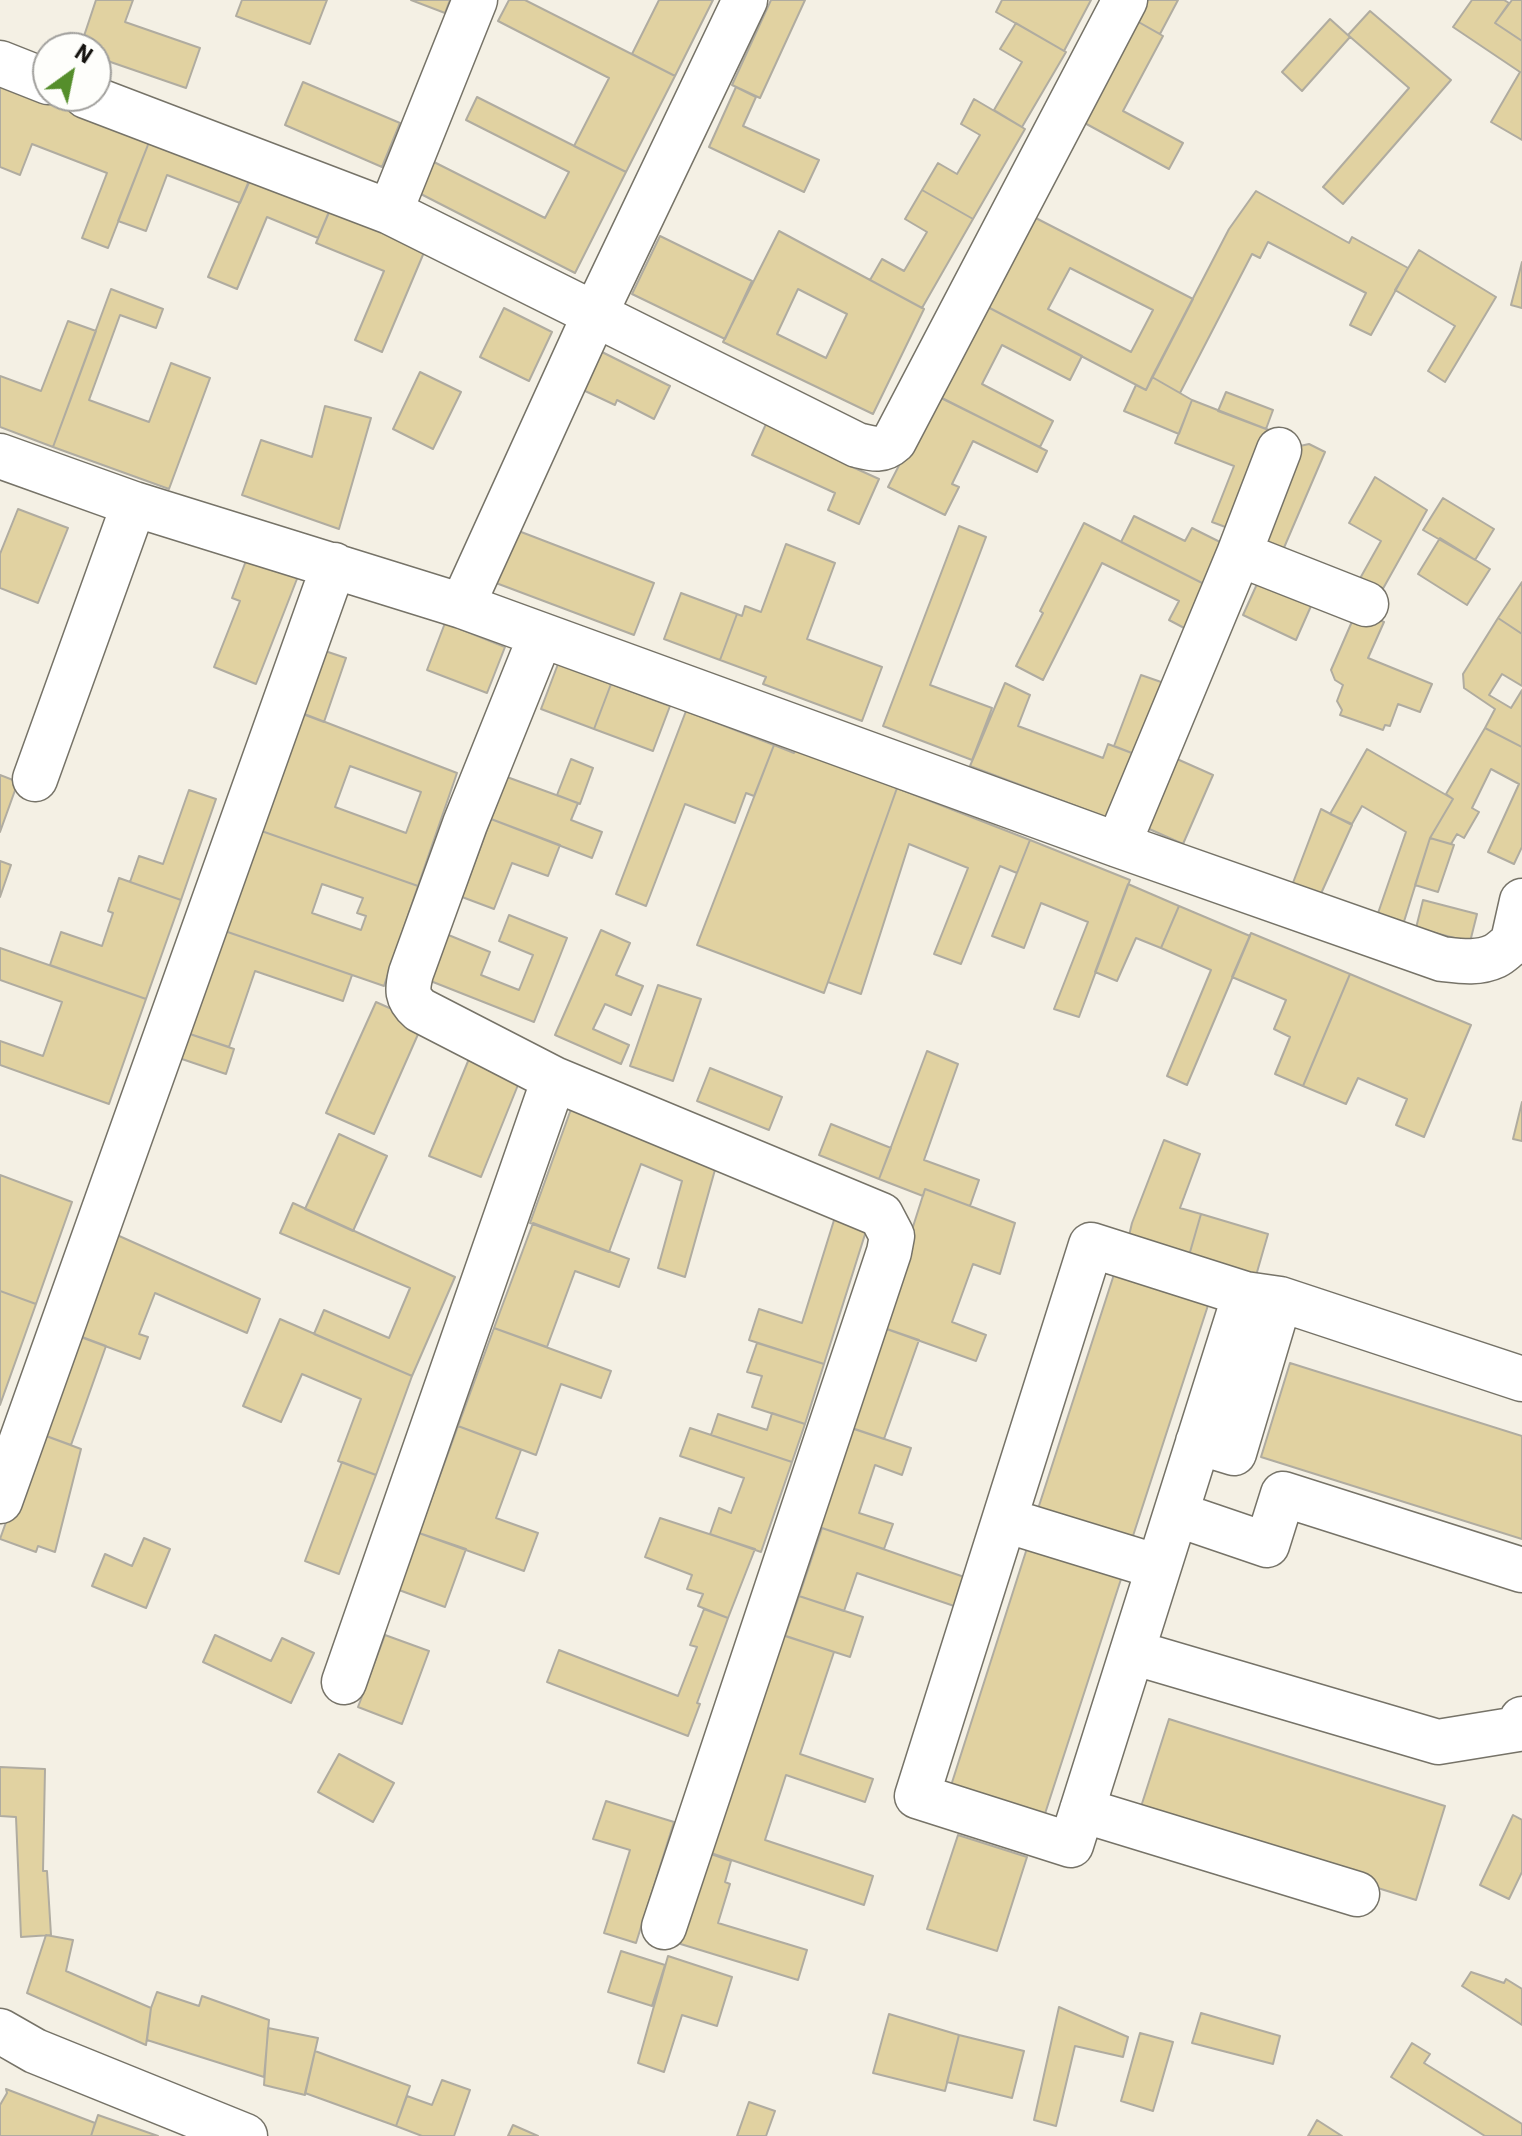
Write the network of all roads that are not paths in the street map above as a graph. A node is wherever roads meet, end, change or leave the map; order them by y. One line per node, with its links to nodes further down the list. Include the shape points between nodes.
1 (475, 0): 7 (street)
2 (745, 0): 8 (street)
3 (1125, 0): 8 (street, via 886,448 857,445)
4 (0, 63): 5 (street)
5 (32, 76)
6 (112, 106): 7 (street)
7 (390, 212): 8 (street)
8 (594, 316): 15 (street)
9 (1279, 450): 12 (street)
10 (0, 456): 11 (street)
11 (134, 504): 13 (street); 17 (street)
12 (1239, 554): 14 (street); 18 (street)
13 (334, 565): 15 (street); 23 (street)
14 (1366, 604)
15 (462, 606): 16 (street)
16 (541, 635): 18 (street); 20 (street, via 465,824 407,989 410,1002 420,1010)
17 (35, 779)
18 (1118, 845): 19 (street, via 1442,959 1474,962 1496,956)
19 (1519, 927)
20 (554, 1079): 29 (street); 33 (street, via 873,1211 892,1236)
21 (1263, 1296): 22 (street); 24 (street, via 1198,1442); 25 (street, via 1091,1245)
22 (1522, 1379)
23 (0, 1501)
24 (1176, 1514): 26 (street); 27 (street, via 1267,1545 1283,1494)
25 (1005, 1520): 26 (street); 31 (street, via 917,1796 1071,1845)
26 (1158, 1567): 28 (street)
27 (1522, 1570)
28 (1132, 1652): 30 (street, via 1438,1742); 31 (street)
29 (344, 1682)
30 (1521, 1725)
31 (1082, 1810): 32 (street)
32 (1357, 1894)
33 (664, 1927)
34 (0, 2031): 35 (street, via 35,2051)
35 (245, 2136)

